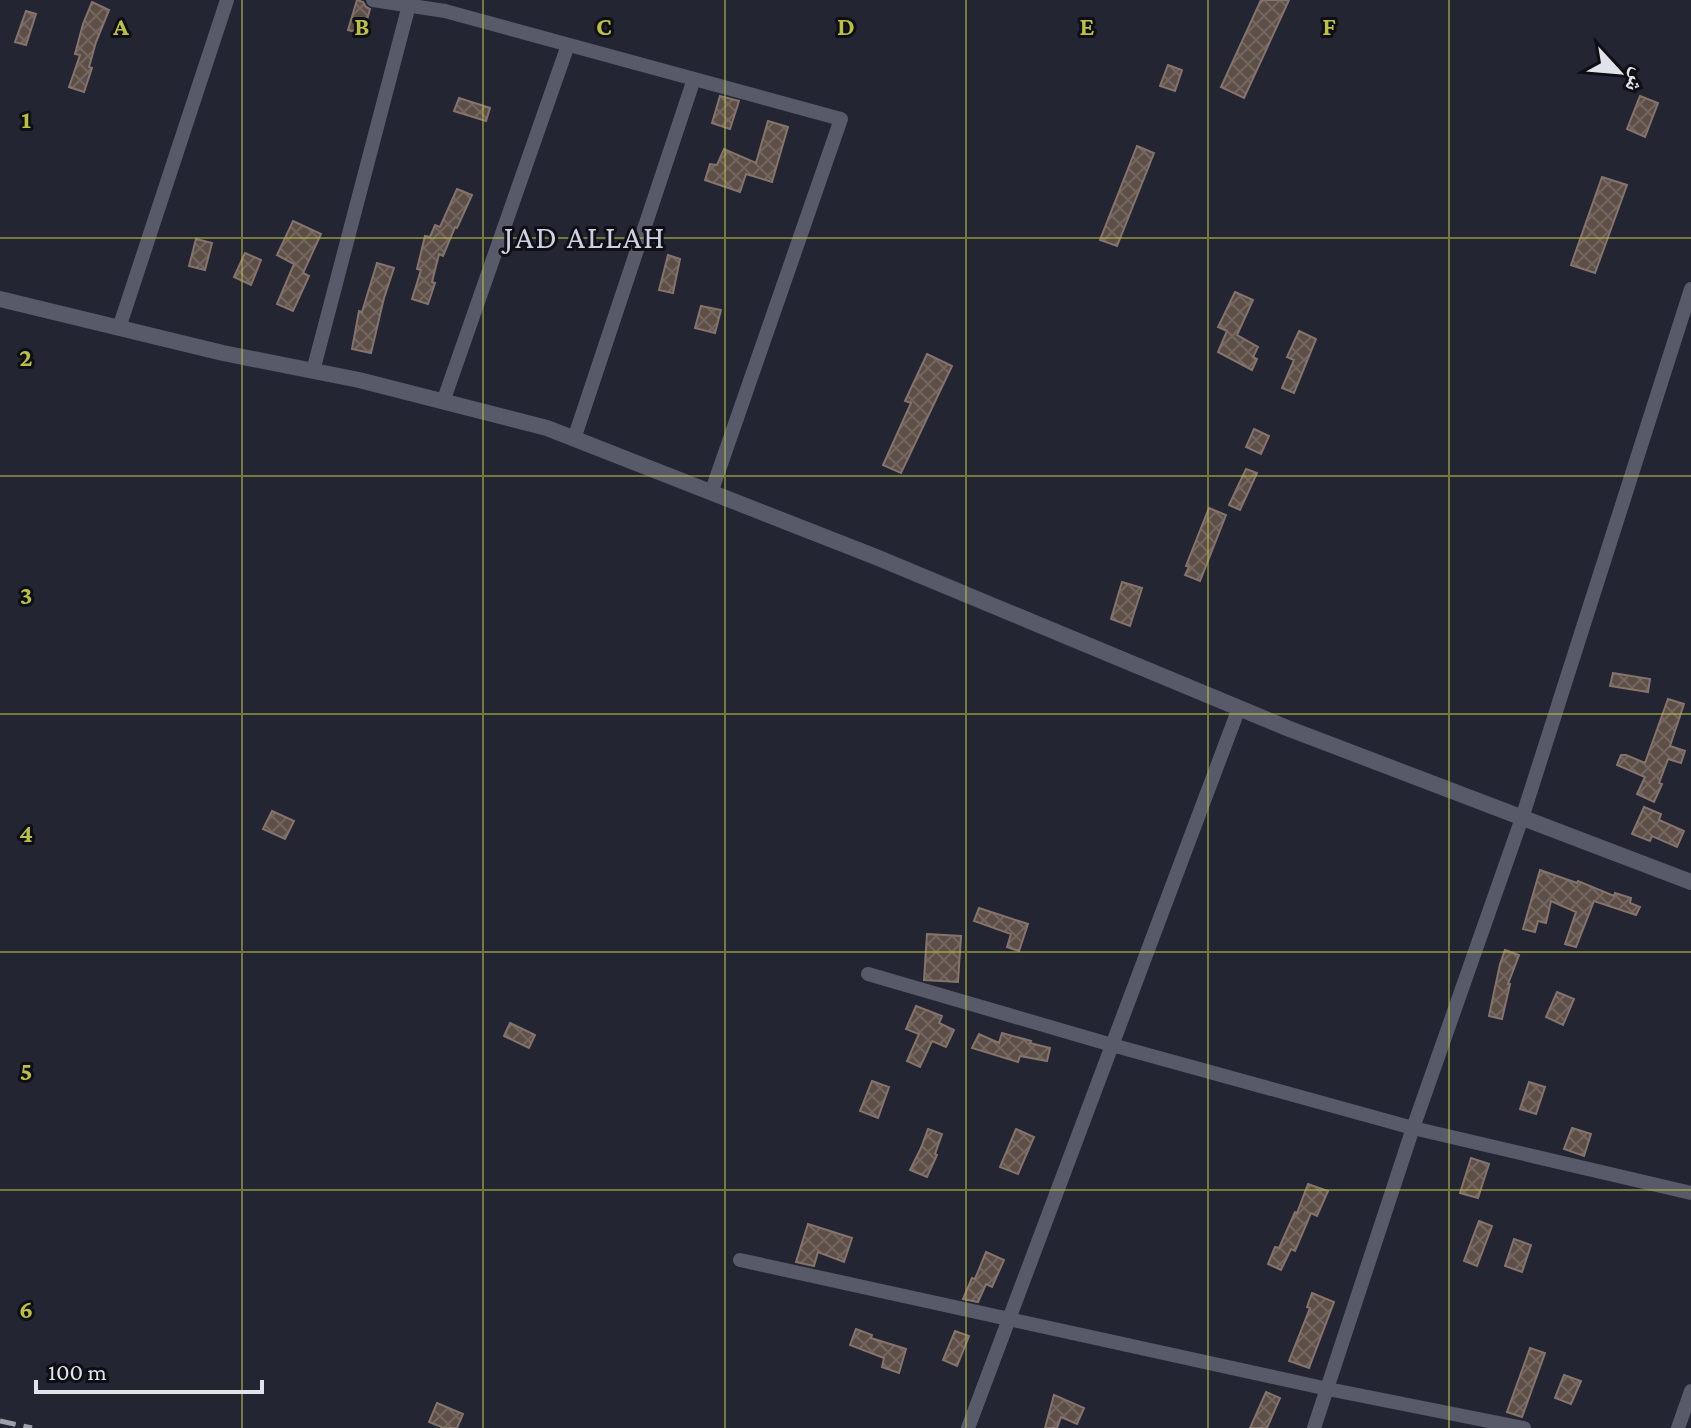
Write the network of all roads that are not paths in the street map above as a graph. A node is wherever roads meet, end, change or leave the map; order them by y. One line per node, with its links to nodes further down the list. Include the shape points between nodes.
1 (227, 0): 8 (street)
2 (373, 0): 3 (street)
3 (409, 5): 4 (street); 9 (street)
4 (568, 45): 5 (street); 10 (street)
5 (694, 79): 11 (street); 12 (street, via 841,119)
6 (1691, 289): 14 (street)
7 (0, 299): 8 (street)
8 (119, 328): 9 (street)
9 (313, 371): 10 (street)
10 (443, 402): 11 (street)
11 (574, 439): 12 (street)
12 (711, 493): 13 (street)
13 (1239, 708): 14 (street); 17 (street)
14 (1522, 818): 15 (street); 18 (street)
15 (1691, 882)
16 (868, 974): 17 (street)
17 (1112, 1045): 18 (street); 21 (street)
18 (1413, 1128): 19 (street); 22 (street)
19 (1691, 1193)
20 (740, 1260): 21 (street)
21 (1009, 1319): 22 (street); 24 (street)
22 (1328, 1389): 25 (street); 26 (street)
23 (1691, 1391): 27 (street)
24 (968, 1428)
25 (1314, 1428)
26 (1524, 1428)
27 (1678, 1428)

